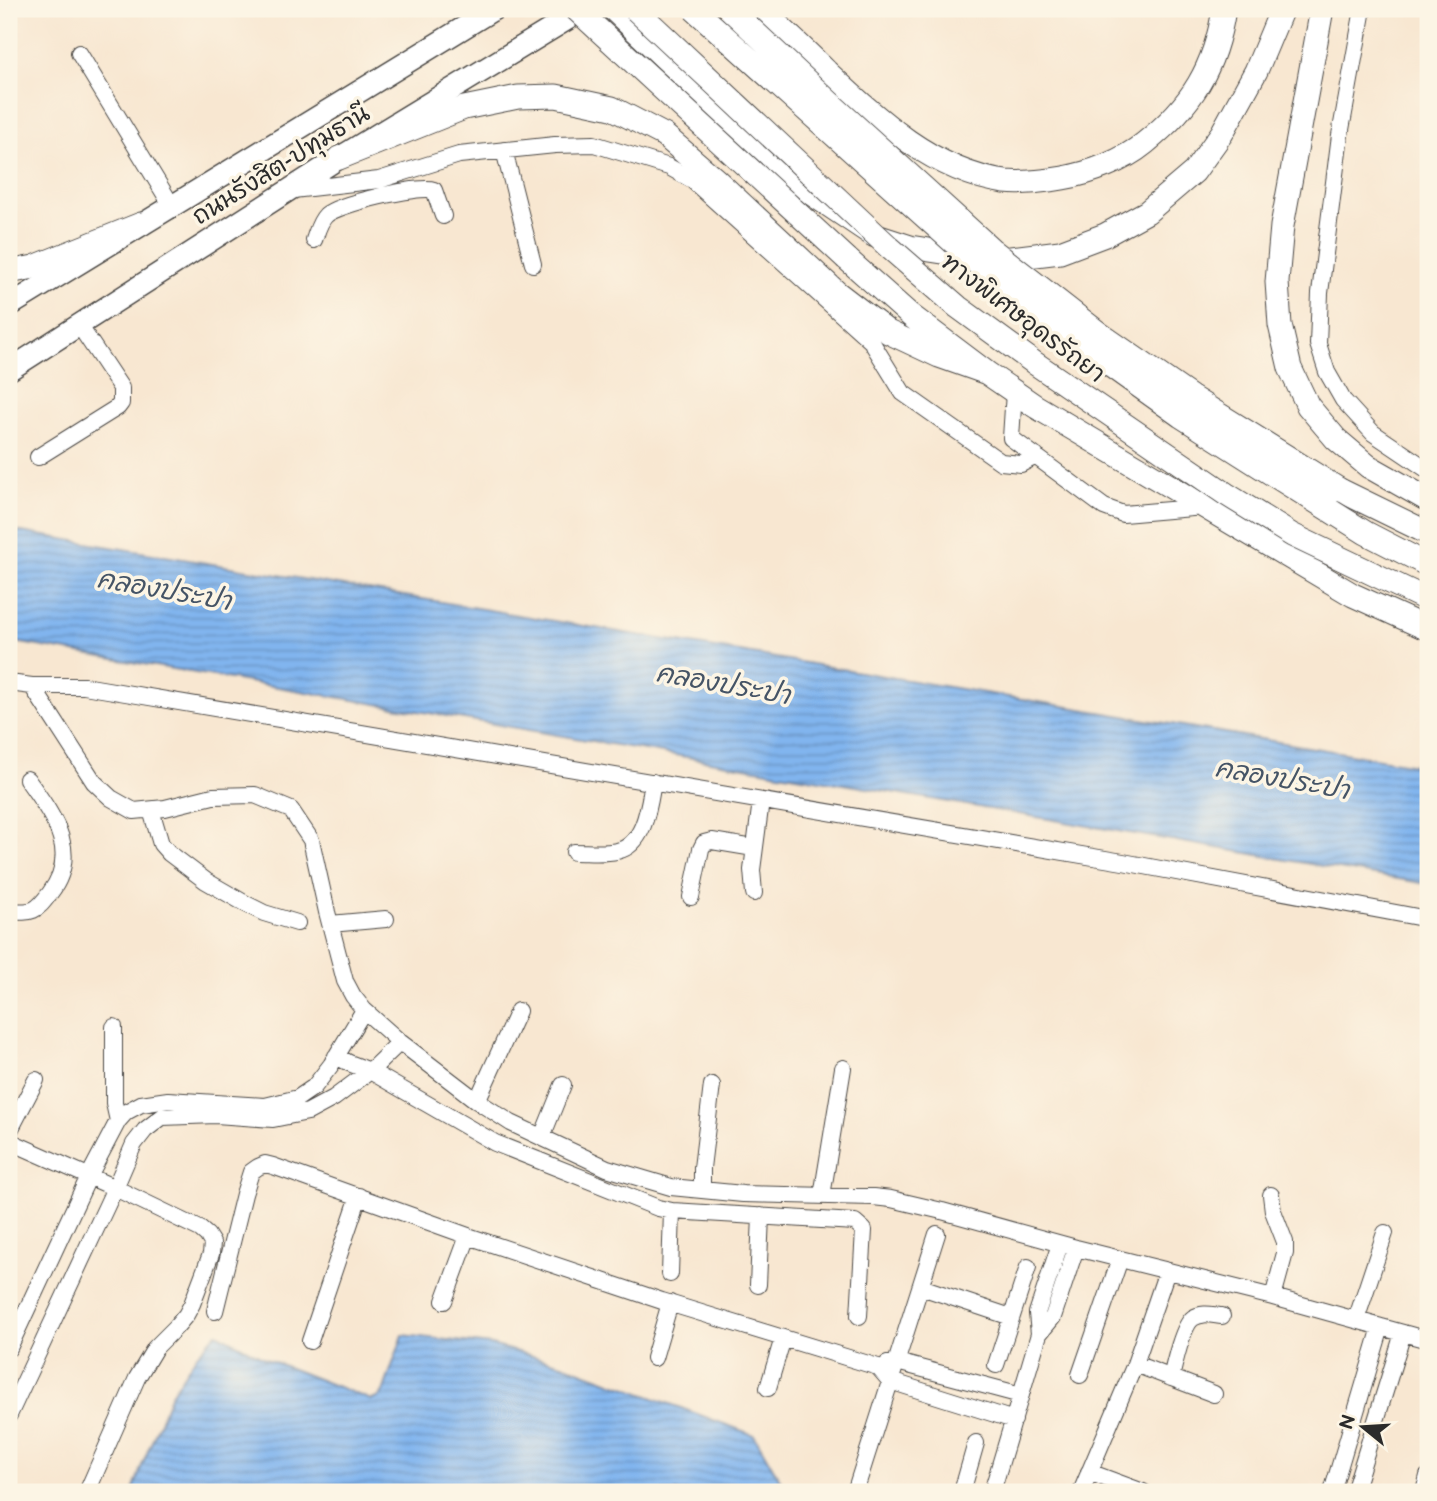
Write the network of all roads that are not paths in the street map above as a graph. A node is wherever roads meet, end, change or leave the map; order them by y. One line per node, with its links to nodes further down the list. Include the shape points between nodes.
1 (494, 9): 18 (main road, ถนนรังสิต-ปทุมธานี)
2 (576, 9): 28 (highway, bridge, via 910,315)
3 (584, 9): 15 (main road, ถนนรังสิต-ปทุมธานี)
4 (613, 9): 10 (highway, via 812,194 873,235 910,247 994,260 1060,252 1105,235 1147,212 1194,172 1223,133)
5 (635, 9): 37 (highway, ทางพิเศษอุดรรัถยา, bridge, via 958,307 1292,536)
6 (694, 9): 36 (highway, ทางพิเศษอุดรรัถยา, bridge, via 990,275 1090,351 1291,486)
7 (730, 9): 35 (highway, bridge, via 1002,258 1100,334 1340,490)
8 (761, 9): 9 (highway, via 894,132 940,160 1005,182 1074,176 1136,150 1163,129 1202,80)
9 (1224, 9)
10 (1282, 9)
11 (1322, 9): 33 (highway, via 1282,226 1277,282 1280,325 1290,368 1308,406 1336,439 1368,466)
12 (1363, 9): 32 (street, via 1340,135 1318,344 1343,400 1373,433)
13 (79, 53): 18 (street)
14 (504, 150): 16 (street, via 459,155 379,180); 23 (street); 30 (street, via 594,144 669,167 692,180 871,341 903,393 1001,462 1021,464)
15 (339, 158): 16 (street); 17 (main road, ถนนรังสิต-ปทุมธานี); 28 (highway, via 464,108 518,97 556,96 612,108 664,135 836,292 888,332)
16 (340, 185): 17 (street); 19 (street)
17 (288, 190): 26 (main road, ถนนรังสิต-ปทุมธานี)
18 (172, 206): 21 (main road, ถนนรังสิต-ปทุมธานี)
19 (342, 206): 20 (street, via 430,189); 22 (street, via 327,214)
20 (443, 216)
21 (141, 224): 24 (highway, via 34,267); 25 (main road, ถนนรังสิต-ปทุมธานี)
22 (314, 240)
23 (533, 264)
24 (9, 272)
25 (9, 306)
26 (79, 324): 27 (main road, ถนนรังสิต-ปทุมธานี); 31 (street, via 121,388 121,403)
27 (9, 369)
28 (987, 373): 29 (highway)
29 (1014, 392): 30 (street, via 1011,438); 34 (highway)
30 (1036, 456): 34 (street, via 1104,507 1124,514)
31 (38, 457)
32 (1428, 470)
33 (1428, 500)
34 (1204, 507): 38 (highway, via 1353,595)
35 (1428, 533)
36 (1428, 565)
37 (1428, 600)
38 (1428, 629)
39 (9, 682): 40 (street)
40 (32, 686): 42 (street, via 84,686); 44 (street, via 94,782 134,811)
41 (27, 779): 49 (street, via 56,822 61,836 61,873 37,909)
42 (653, 782): 43 (street); 46 (street, via 648,811 633,843 620,850)
43 (761, 802): 45 (street); 51 (street)
44 (151, 810): 52 (street, via 161,844 206,881 264,913); 53 (street, via 213,796 255,795 291,810 312,840)
45 (754, 848): 47 (street); 48 (street, via 704,843)
46 (573, 852)
47 (754, 893)
48 (691, 897)
49 (9, 911)
50 (386, 919): 53 (street)
51 (1428, 919)
52 (297, 922)
53 (330, 924): 54 (street, via 345,981)
54 (364, 1010): 57 (street); 58 (street)
55 (518, 1011): 64 (street)
56 (114, 1027): 65 (street)
57 (400, 1042): 60 (street); 64 (street)
58 (336, 1056): 60 (street); 65 (street, via 314,1087 298,1098 265,1106 168,1100 141,1104)
59 (843, 1068): 74 (street)
60 (370, 1071): 70 (street, via 308,1112 273,1119 162,1117 134,1144); 75 (street, via 495,1143)
61 (36, 1080): 66 (street)
62 (563, 1085): 67 (street)
63 (712, 1085): 71 (street)
64 (477, 1101): 67 (street)
65 (118, 1121): 69 (street)
66 (9, 1132)
67 (542, 1137): 71 (street, via 607,1168 671,1187)
68 (9, 1141): 69 (street)
69 (89, 1176): 70 (street); 102 (street)
70 (115, 1188): 116 (street); 121 (street, via 200,1229 212,1243 211,1254 186,1315 155,1348 137,1378)
71 (702, 1190): 74 (street)
72 (1271, 1195): 88 (street, via 1285,1242)
73 (359, 1196): 79 (street); 91 (street, via 265,1164 251,1172); 101 (street)
74 (822, 1196): 80 (street, via 891,1199)
75 (673, 1211): 76 (street); 85 (street)
76 (761, 1216): 86 (street); 92 (street, via 861,1226)
77 (1385, 1233): 95 (street)
78 (937, 1234): 87 (street)
79 (468, 1236): 89 (street); 90 (street)
80 (1060, 1244): 81 (street); 98 (street, via 1037,1313)
81 (1076, 1248): 82 (street); 98 (street, via 1053,1317)
82 (1120, 1259): 84 (street); 108 (street)
83 (1028, 1267): 94 (street)
84 (1167, 1271): 88 (street); 105 (street)
85 (670, 1274)
86 (758, 1285)
87 (921, 1287): 94 (street); 104 (street)
88 (1273, 1297): 95 (street)
89 (444, 1301)
90 (670, 1303): 99 (street); 103 (street)
91 (215, 1311)
92 (859, 1316)
93 (1222, 1316): 109 (street, via 1205,1314 1188,1325)
94 (1012, 1317): 106 (street)
95 (1356, 1320): 96 (street)
96 (1381, 1327): 97 (street); 112 (street)
97 (1403, 1333): 100 (street); 115 (street)
98 (1039, 1334): 114 (street)
99 (783, 1338): 107 (street); 111 (street)
100 (1428, 1340)
101 (310, 1341)
102 (9, 1348)
103 (654, 1358)
104 (897, 1362): 107 (street); 110 (street); 114 (street)
105 (1135, 1364): 109 (street); 119 (street)
106 (996, 1366)
107 (878, 1367): 110 (street)
108 (1080, 1375)
109 (1171, 1378): 113 (street)
110 (890, 1381): 117 (street); 122 (street)
111 (768, 1388)
112 (1362, 1389): 115 (street); 127 (street)
113 (1214, 1394)
114 (1021, 1395): 117 (street)
115 (1384, 1396): 128 (street)
116 (9, 1415)
117 (1014, 1420): 124 (street)
118 (976, 1443): 123 (street)
119 (1089, 1472): 125 (street); 126 (street)
120 (1428, 1476): 129 (street)
121 (87, 1492)
122 (855, 1492)
123 (962, 1492)
124 (992, 1492)
125 (1082, 1492)
126 (1143, 1492)
127 (1332, 1492)
128 (1354, 1492)
129 (1424, 1492)

